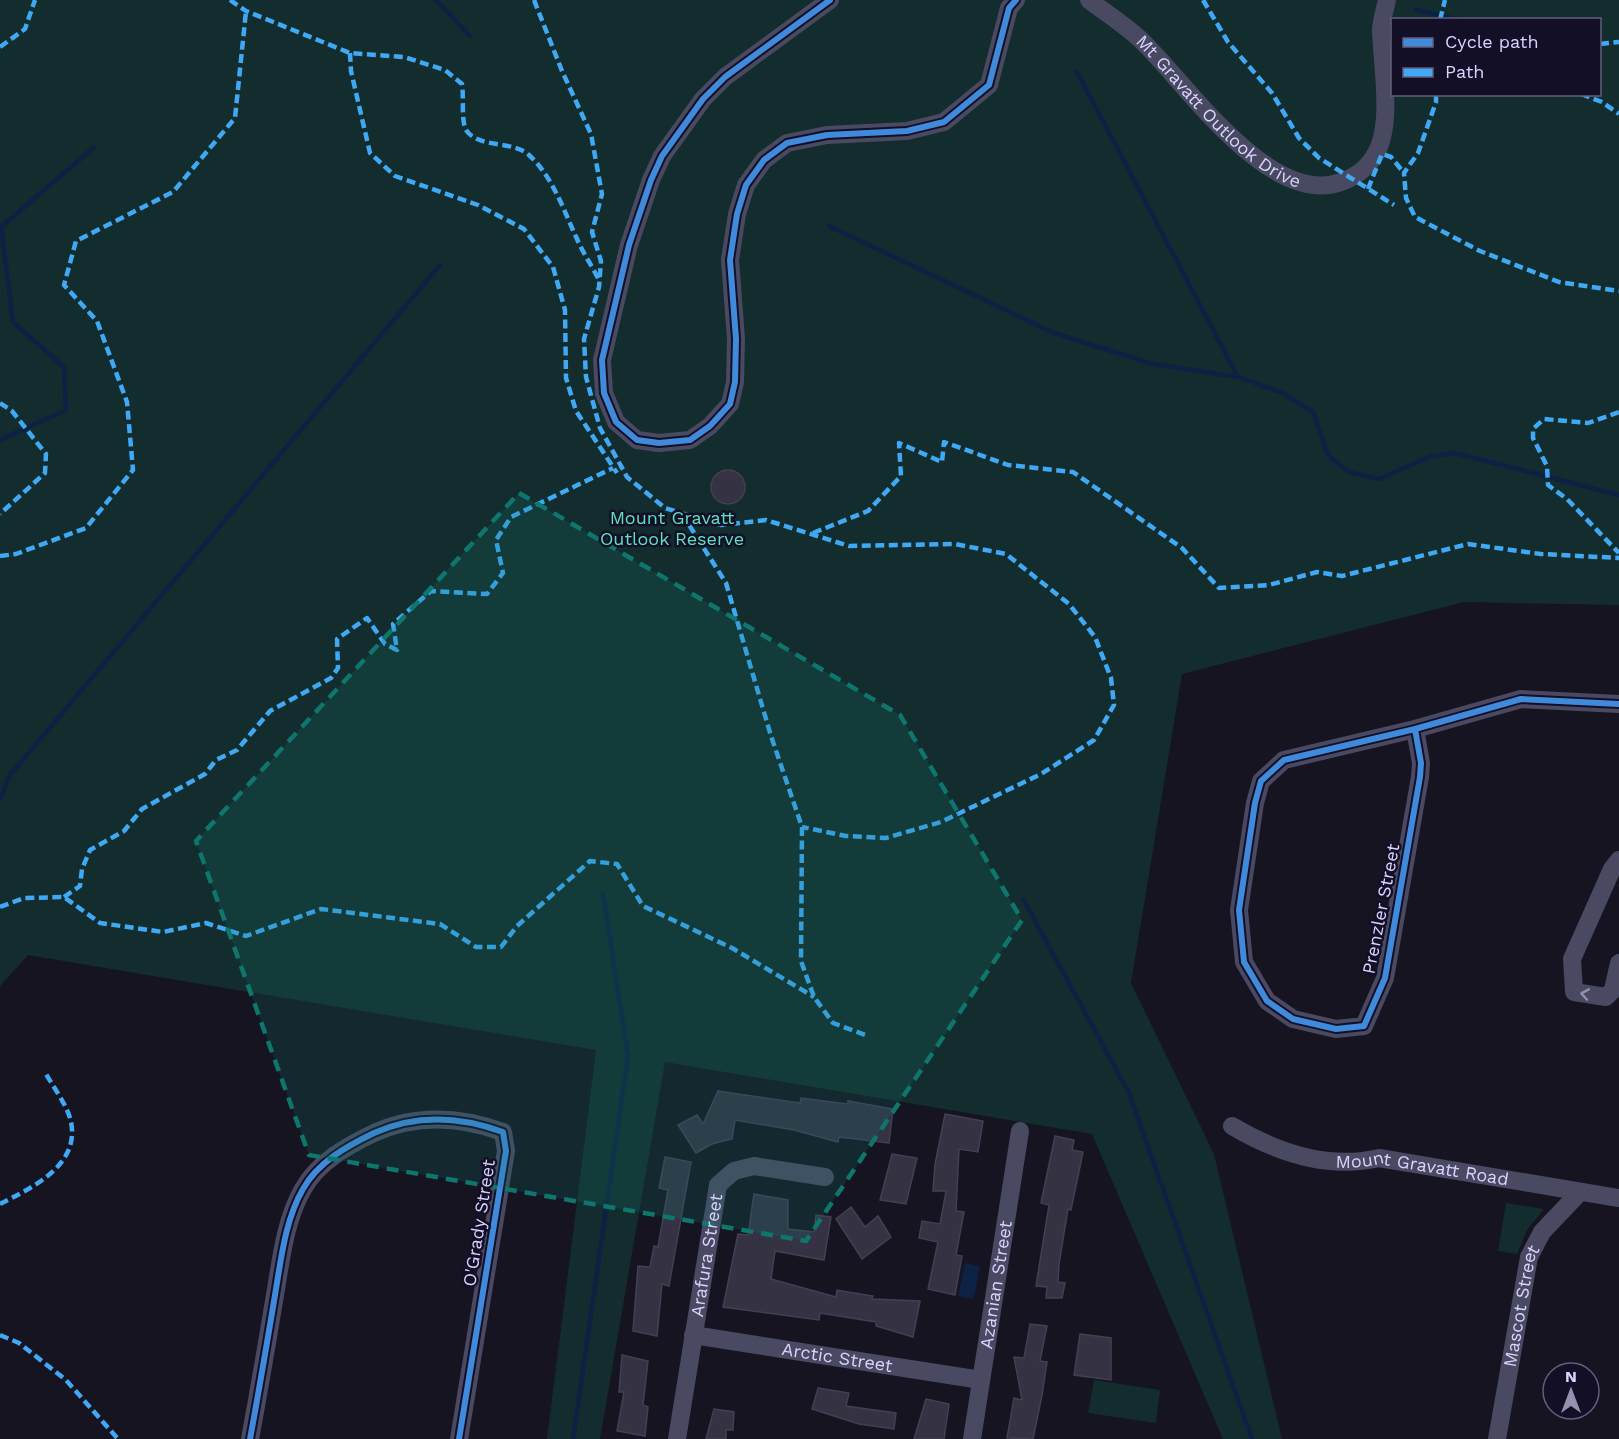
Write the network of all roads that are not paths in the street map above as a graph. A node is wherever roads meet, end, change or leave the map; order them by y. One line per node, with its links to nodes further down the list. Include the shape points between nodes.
1 (830, 0): 2 (street, via 725,77 696,108 651,180 629,245 602,360 604,393 616,422 637,440 690,440 730,404 736,339 730,260 746,184 764,160 787,143 827,135 907,131 944,122 989,85 1010,8)
2 (1016, 0)
3 (1089, 0): 4 (street, Mt Gravatt Outlook Drive, via 1144,43 1242,147 1287,179 1327,187 1352,178 1377,153 1385,97 1381,28)
4 (1387, 0)
5 (1619, 704): 6 (street, Prenzler Street, via 1521,699)
6 (1414, 729): 6 (street, Prenzler Street, via 1284,760 1261,781 1239,910 1244,962 1267,1001 1293,1019 1336,1029 1364,1026 1385,978 1420,777)
7 (1619, 860): 8 (street, one-way to 7, via 1614,990 1606,997 1574,992 1572,959 1611,869)
8 (1619, 963)
9 (1232, 1126): 12 (street, Mount Gravatt Road, via 1265,1145 1300,1156 1356,1163 1379,1158)
10 (1020, 1131): 15 (street, Azanian Street)
11 (825, 1177): 14 (street, Arafura Street, via 754,1166 734,1171 718,1185)
12 (1580, 1192): 13 (street, Mount Gravatt Road); 20 (street, Mascot Street, via 1542,1232 1528,1257)
13 (1619, 1198)
14 (693, 1335): 15 (street, Arctic Street); 18 (street, Arafura Street)
15 (981, 1380): 19 (street, Azanian Street)
16 (250, 1439): 17 (street, O'Grady Street, via 285,1239 303,1189 323,1164 354,1143 392,1125 430,1117 502,1132 506,1151)
17 (459, 1439)
18 (677, 1439)
19 (972, 1439)
20 (1497, 1439)

